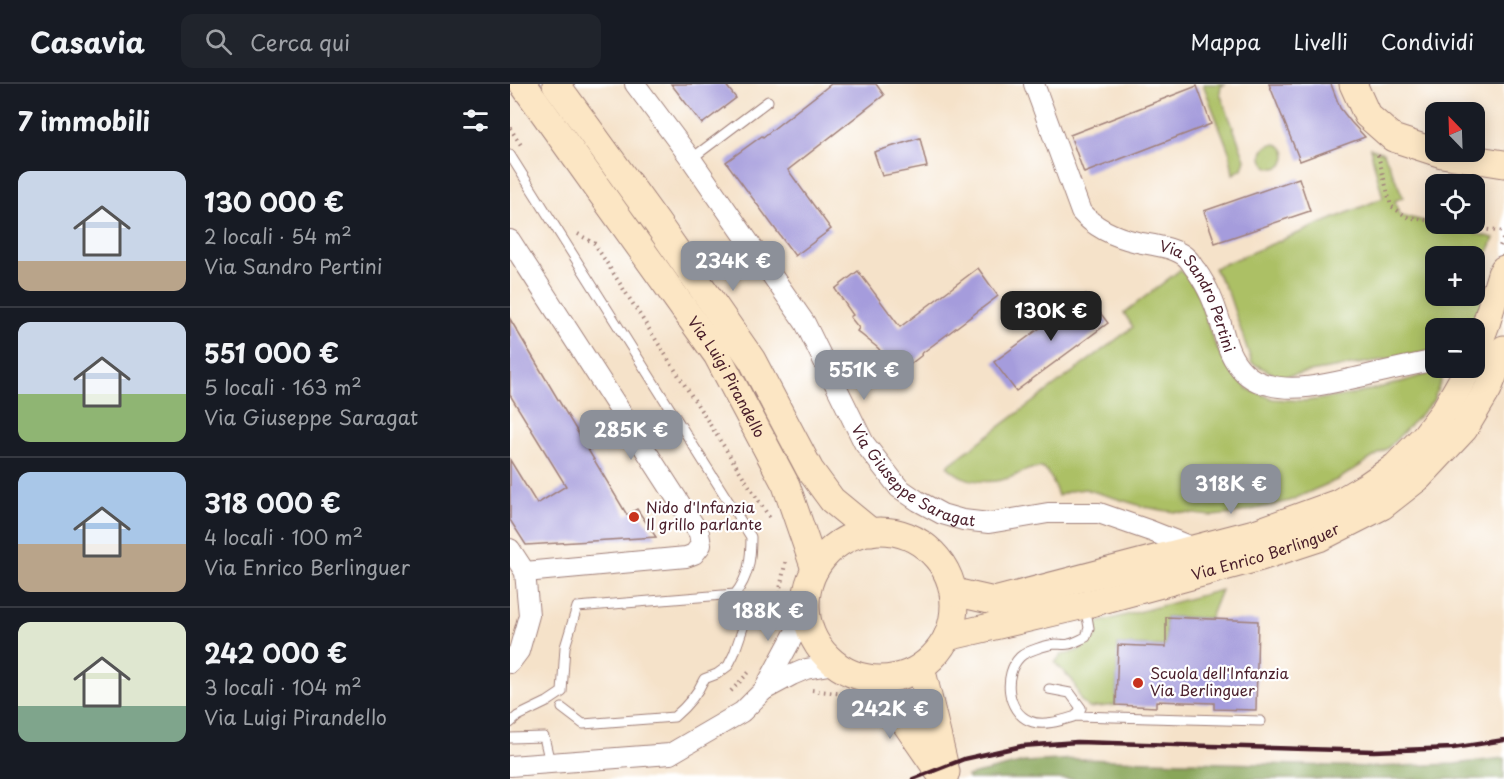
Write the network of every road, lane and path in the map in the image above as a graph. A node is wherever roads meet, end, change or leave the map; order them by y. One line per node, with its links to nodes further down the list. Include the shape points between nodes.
1 (523, 84): 23 (main road, Via Luigi Pirandello, via 717,355 786,485)
2 (556, 84): 20 (main road, Via Luigi Pirandello, via 752,360 810,470 832,500)
3 (635, 84): 9 (street, Via Giuseppe Saragat)
4 (1034, 84): 18 (street, Via Sandro Pertini, via 1081,212 1098,228 1113,235 1165,247 1187,257 1206,285 1233,359 1244,373 1269,386 1314,386)
5 (1353, 84): 10 (main road, via 1367,115 1393,138 1442,154)
6 (768, 100): 9 (lane)
7 (1376, 148): 11 (path, via 1391,206 1407,218)
8 (510, 156): 26 (lane, via 751,537 750,562)
9 (691, 159): 21 (street, Via Giuseppe Saragat, via 805,323 864,443 899,488 942,514 963,520 989,523 1048,513 1099,513)
10 (1504, 164)
11 (1425, 220)
12 (1485, 229): 13 (path)
13 (1504, 232)
14 (510, 240): 24 (street, via 699,533 700,545 686,557)
15 (1504, 269): 16 (main road, Via Enrico Berlinguer)
16 (1485, 327)
17 (1504, 349): 27 (main road, Via Enrico Berlinguer, via 1488,388 1464,429 1419,477 1382,506 1319,538)
18 (1425, 362)
19 (1462, 378): 21 (main road, Via Enrico Berlinguer, via 1425,436 1396,466 1367,486 1338,503 1258,532)
20 (872, 532): 23 (main road, via 845,540); 25 (main road, via 894,532 933,553)
21 (1194, 548): 25 (main road, Via Enrico Berlinguer, via 994,601)
22 (510, 549): 24 (street)
23 (816, 569): 28 (main road, via 807,590)
24 (525, 572): 30 (street, via 529,615 519,651)
25 (954, 592): 29 (main road, via 953,622)
26 (735, 594): 37 (lane, via 746,606 747,619 734,654 728,666 704,680 698,693 674,717 583,724); 40 (lane, via 577,607 565,647 562,692)
27 (1080, 606): 29 (main road, Via Enrico Berlinguer); 38 (lane, via 1086,611 1086,637 1021,656 1009,680 1013,705 1030,721 1041,723)
28 (806, 612): 31 (main road, via 815,640); 32 (street)
29 (947, 637): 33 (main road)
30 (510, 663)
31 (834, 663): 32 (street, via 806,669); 34 (main road, via 848,673)
32 (778, 665): 34 (path, via 794,687 843,694); 36 (path); 42 (street, via 764,690 742,712 670,754)
33 (921, 668): 34 (main road); 44 (main road)
34 (858, 689): 44 (main road, via 906,724)
35 (1049, 689): 38 (lane, via 1070,693 1081,708)
36 (731, 690)
37 (562, 708)
38 (1076, 716): 39 (lane)
39 (1261, 721)
40 (510, 723)
41 (510, 738): 42 (lane, via 544,737)
42 (550, 763): 43 (street)
43 (510, 766)
44 (946, 779)

